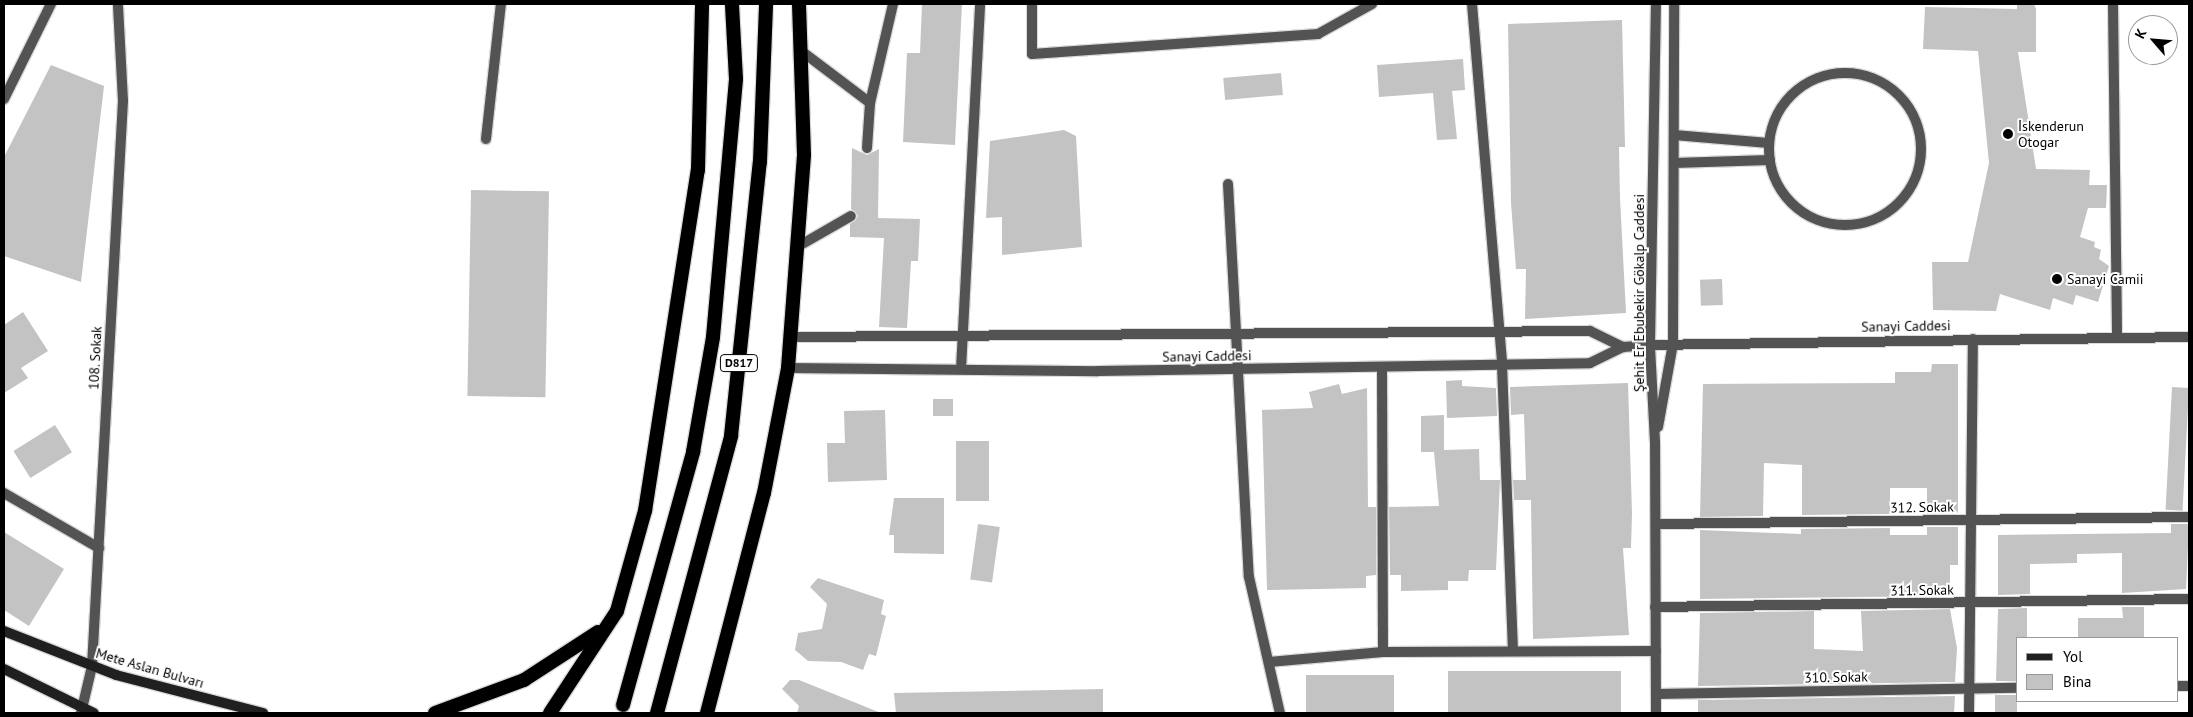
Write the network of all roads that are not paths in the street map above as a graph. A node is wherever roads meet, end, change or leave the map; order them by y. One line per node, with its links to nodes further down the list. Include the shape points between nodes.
1 (51, 4): 17 (street)
2 (118, 4): 48 (street, 108. Sokak, via 123,101)
3 (501, 4): 20 (street)
4 (702, 4): 52 (highway, via 694,200 659,444)
5 (732, 4): 63 (highway, D817, via 736,79 713,337 693,452)
6 (766, 4): 69 (highway, D817, via 760,162 730,436)
7 (799, 4): 16 (highway)
8 (893, 4): 18 (street)
9 (980, 4): 30 (street)
10 (1032, 4): 11 (street, via 1032,54 1318,34)
11 (1372, 4)
12 (1472, 4): 28 (street)
13 (1656, 4): 36 (street, Şehit Er Ebubekir Gökalp Caddesi)
14 (1674, 4): 19 (street, Şehit Er Ebubekir Gökalp Caddesi)
15 (2114, 4): 33 (street)
16 (800, 50): 18 (street); 27 (highway, via 804,155)
17 (4, 99)
18 (870, 103): 22 (street)
19 (1674, 135): 21 (street); 24 (street, Şehit Er Ebubekir Gökalp Caddesi)
20 (486, 138)
21 (1769, 143): 23 (street); 23 (street, via 1775,118 1789,97 1809,81 1850,73 1883,82 1902,98 1916,119 1921,144 1919,169 1908,192 1891,210 1869,222 1844,226 1820,221 1798,209 1781,190)
22 (867, 148)
23 (1770, 160): 24 (street)
24 (1674, 163): 35 (street, Şehit Er Ebubekir Gökalp Caddesi)
25 (1228, 184): 29 (street)
26 (851, 216): 27 (street)
27 (797, 247): 31 (highway)
28 (1496, 331): 29 (street, Sanayi Caddesi); 37 (street, Sanayi Caddesi, via 1590,331); 38 (street)
29 (1236, 333): 30 (street, Sanayi Caddesi); 42 (street)
30 (963, 335): 31 (street, Sanayi Caddesi); 41 (street)
31 (790, 337): 40 (highway)
32 (2189, 337): 33 (street, Sanayi Caddesi)
33 (2116, 338): 34 (street, Sanayi Caddesi)
34 (1973, 339): 35 (street, Sanayi Caddesi); 46 (street)
35 (1673, 344): 36 (street, Sanayi Caddesi); 43 (street, Şehit Er Ebubekir Gökalp Caddesi)
36 (1650, 345): 37 (street, Sanayi Caddesi); 43 (street, Şehit Er Ebubekir Gökalp Caddesi)
37 (1623, 347): 38 (street, Sanayi Caddesi, via 1590,363)
38 (1502, 365): 39 (street, Sanayi Caddesi); 54 (street)
39 (1382, 367): 42 (street, Sanayi Caddesi); 56 (street)
40 (788, 368): 41 (street, Sanayi Caddesi); 70 (highway, via 764,493)
41 (961, 369): 42 (street, Sanayi Caddesi)
42 (1237, 369): 57 (street, via 1249,577)
43 (1655, 442): 47 (street)
44 (4, 493): 48 (street)
45 (2189, 517): 46 (street, 312. Sokak)
46 (1974, 520): 47 (street, 312. Sokak); 50 (street)
47 (1656, 524): 51 (street)
48 (98, 548): 58 (street, 108. Sokak)
49 (2189, 599): 50 (street, 311. Sokak)
50 (1973, 602): 51 (street, 311. Sokak); 60 (street)
51 (1655, 607): 55 (street)
52 (617, 611): 67 (highway, via 595,636 531,676); 68 (highway)
53 (4, 631): 58 (main road, Mete Aslan Bulvarı)
54 (1513, 651): 55 (street); 56 (street)
55 (1656, 651): 62 (street)
56 (1383, 652): 57 (street)
57 (1269, 662): 71 (street)
58 (92, 666): 64 (street, 108. Sokak); 66 (main road, Mete Aslan Bulvarı)
59 (4, 669): 64 (main road)
60 (1970, 688): 61 (street, 310. Sokak); 62 (street, 310. Sokak); 73 (street)
61 (2016, 688)
62 (1656, 694): 72 (street)
63 (622, 705)
64 (82, 711): 65 (main road)
65 (94, 713)
66 (263, 713)
67 (435, 713)
68 (550, 713)
69 (657, 713)
70 (707, 713)
71 (1280, 713)
72 (1656, 713)
73 (1969, 713)

